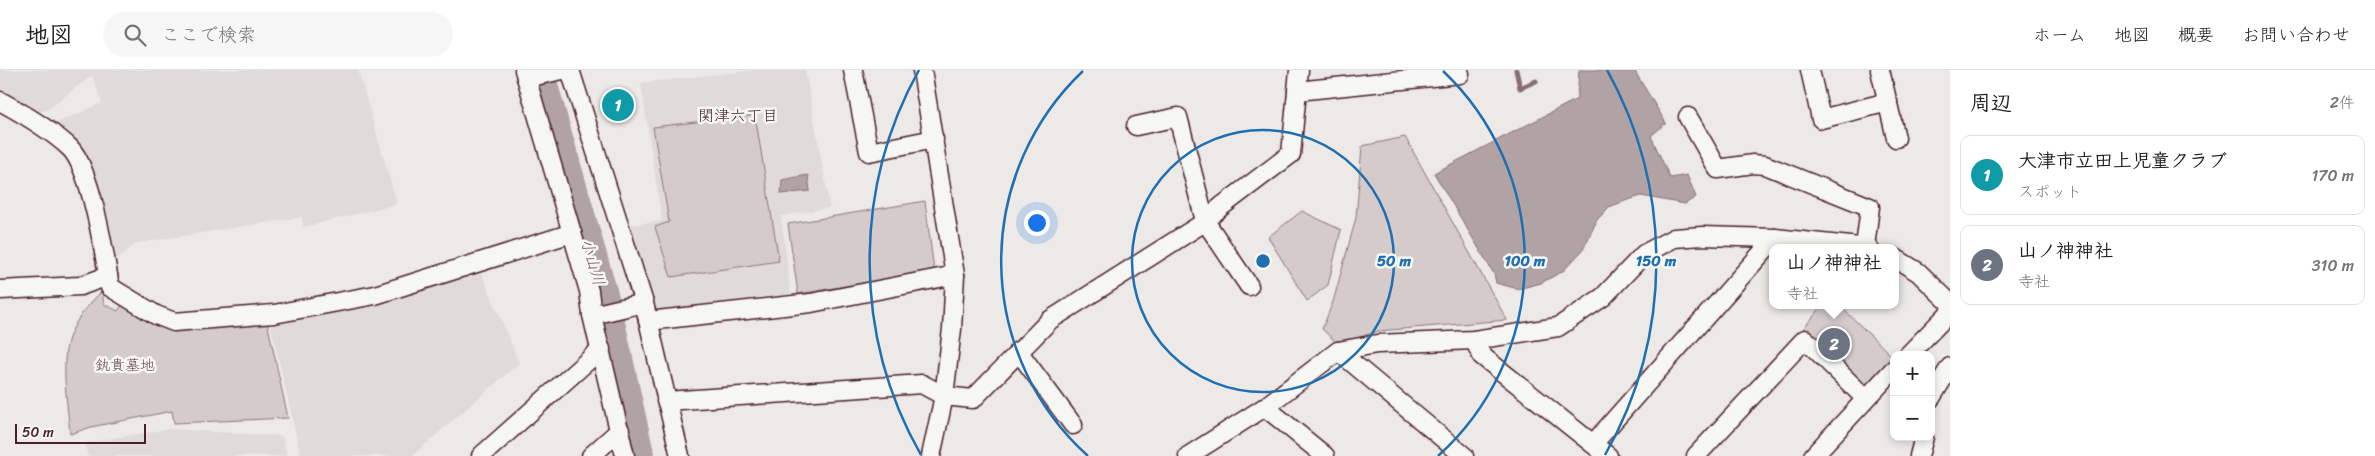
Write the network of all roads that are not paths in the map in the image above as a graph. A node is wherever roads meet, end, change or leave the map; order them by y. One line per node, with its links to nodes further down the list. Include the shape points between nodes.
1 (562, 70): 9 (street)
2 (570, 70): 29 (street)
3 (853, 70): 16 (street, via 869,152)
4 (922, 70): 16 (street)
5 (1299, 70): 10 (street)
6 (1459, 70): 10 (street, via 1460,74)
7 (1810, 70): 12 (street, via 1821,119)
8 (1880, 70): 12 (street)
9 (525, 74): 18 (street)
10 (1298, 91): 17 (street, via 1291,154)
11 (0, 101): 26 (street, via 71,149 84,169)
12 (1888, 102): 15 (street)
13 (1688, 116): 22 (street, via 1718,168 1765,165 1870,207)
14 (1136, 126): 17 (street, via 1178,117)
15 (1896, 138)
16 (934, 139): 25 (street)
17 (1205, 221): 27 (street); 36 (street, via 1050,320)
18 (572, 233): 26 (street, via 375,296 256,316 174,322 122,296 110,287); 32 (street, via 590,291)
19 (1775, 238): 20 (street); 21 (street); 34 (street, via 1674,238 1644,254 1602,297 1558,327)
20 (1770, 244)
21 (1836, 244)
22 (1867, 244)
23 (1769, 245): 49 (street)
24 (1899, 260): 30 (street, via 1918,272)
25 (955, 275): 33 (street, via 811,303); 41 (street)
26 (108, 276): 28 (street, via 80,286)
27 (1249, 286)
28 (0, 290)
29 (644, 303): 32 (street); 33 (street)
30 (1950, 303)
31 (1950, 312): 38 (street)
32 (592, 315): 35 (street)
33 (648, 321): 44 (street)
34 (1474, 340): 37 (street, via 1377,344); 49 (street, via 1482,356)
35 (601, 349): 47 (street); 50 (street)
36 (1018, 351): 41 (street, via 973,399); 46 (street)
37 (1338, 351): 45 (street); 57 (street)
38 (1912, 351)
39 (1950, 366): 42 (street)
40 (1890, 373): 43 (street)
41 (944, 396): 44 (street, via 922,384); 54 (street)
42 (1932, 396)
43 (1864, 398): 59 (street, via 1805,339); 60 (street)
44 (666, 401): 53 (street)
45 (1265, 407): 55 (street); 56 (street)
46 (1072, 425)
47 (620, 430): 51 (street); 52 (street)
48 (1923, 441): 61 (street)
49 (1593, 444): 58 (street)
50 (481, 456)
51 (591, 456)
52 (625, 456)
53 (680, 456)
54 (931, 456)
55 (1188, 456)
56 (1325, 456)
57 (1464, 456)
58 (1608, 456)
59 (1696, 456)
60 (1813, 456)
61 (1919, 456)

